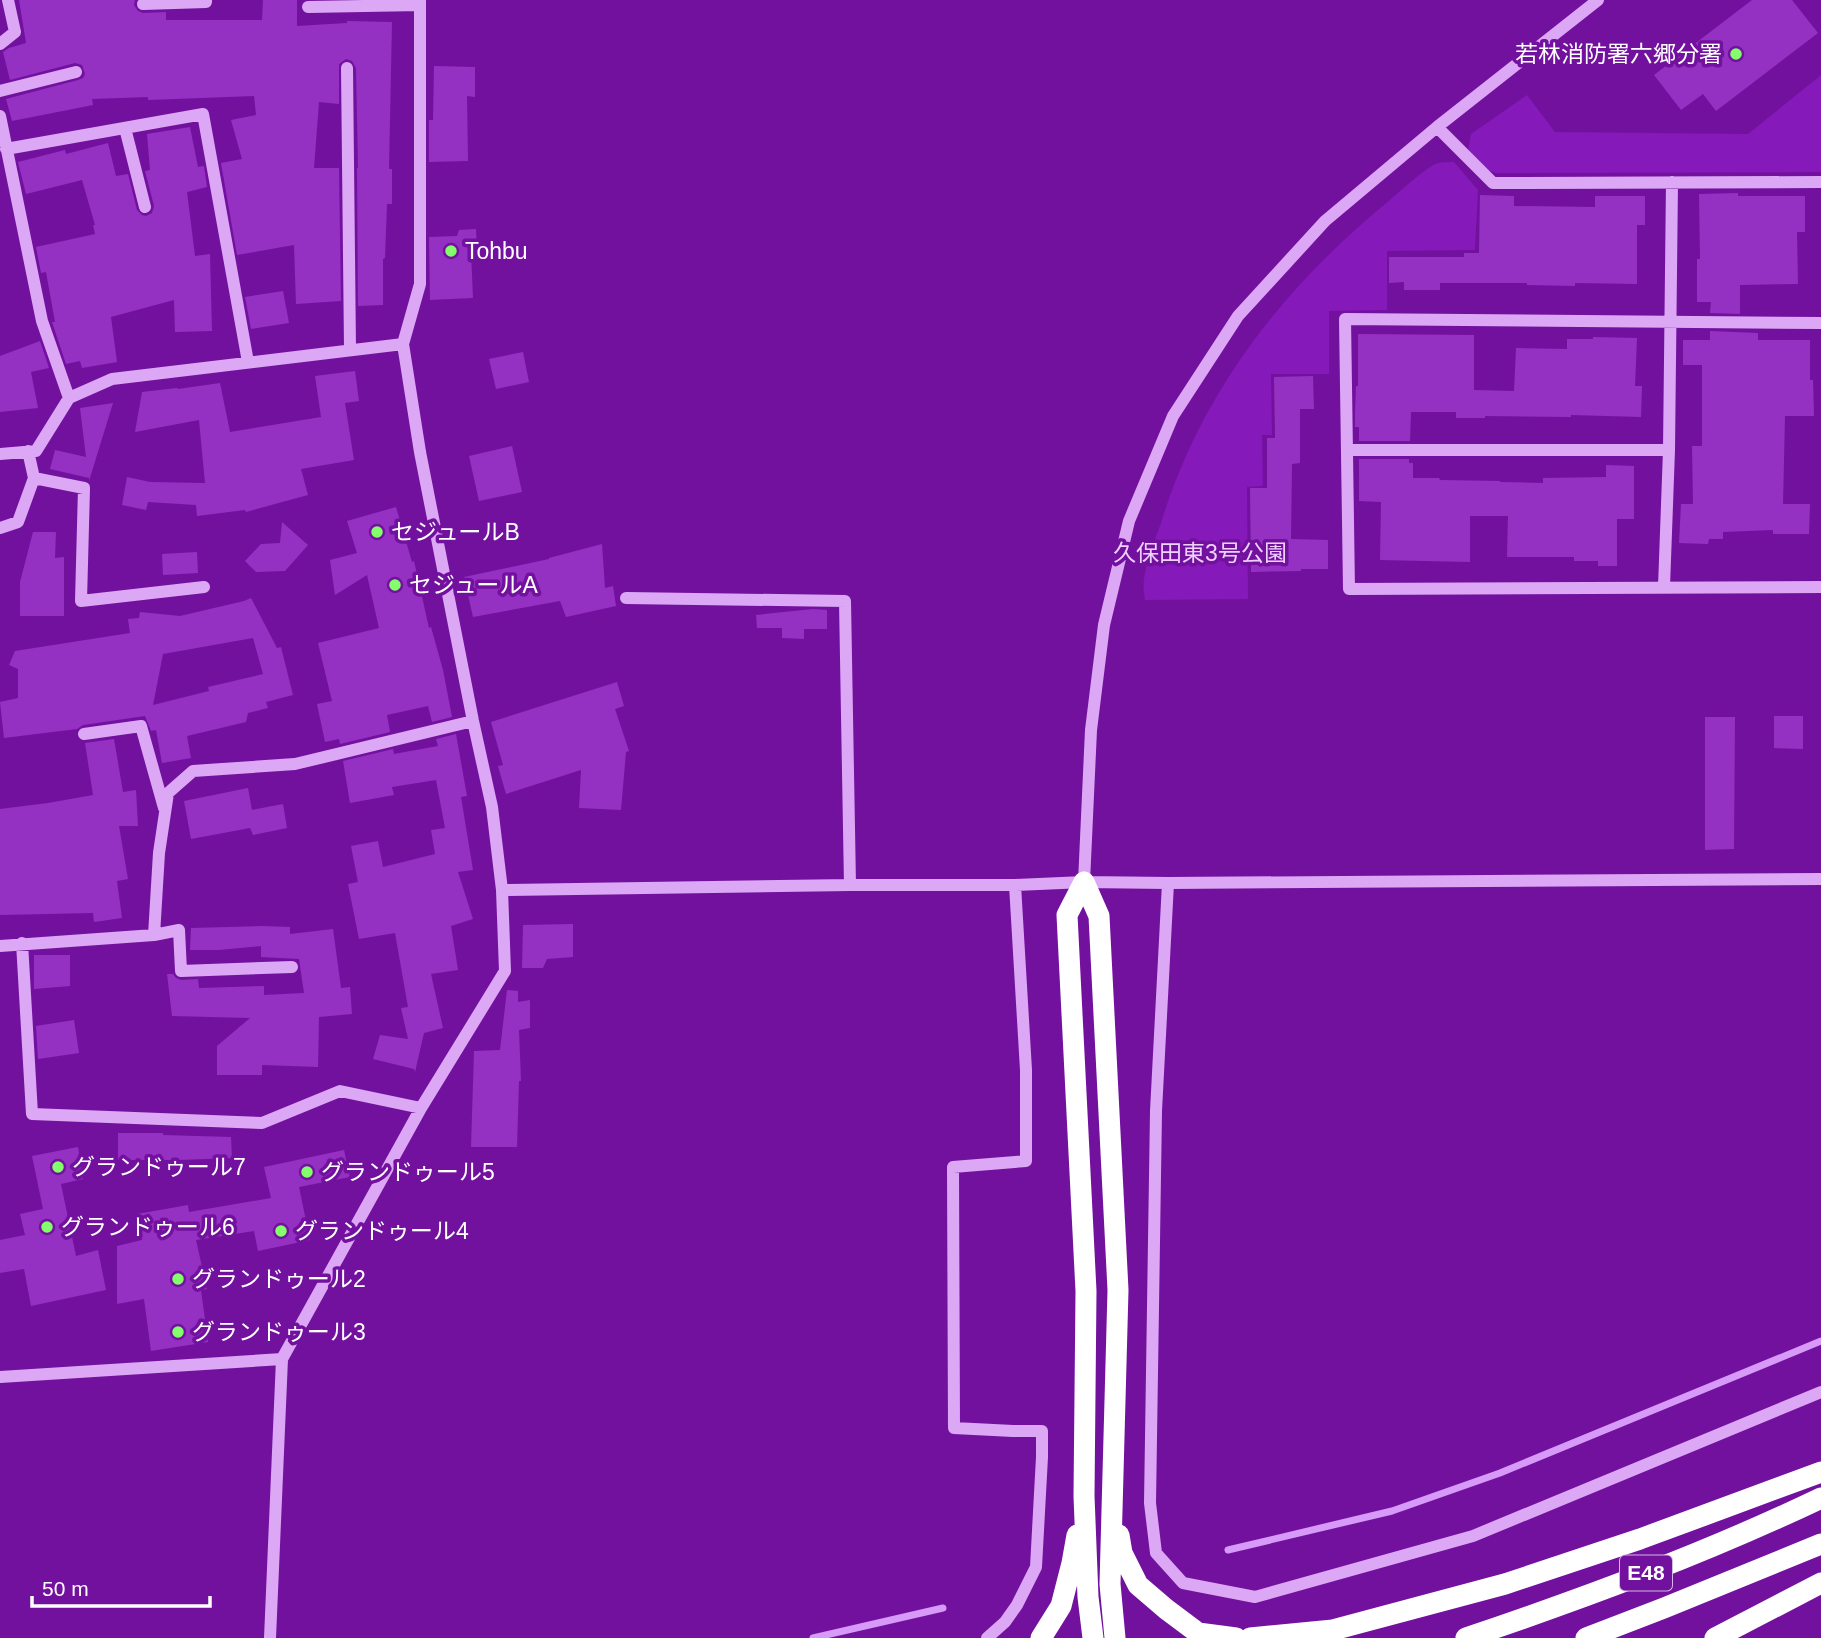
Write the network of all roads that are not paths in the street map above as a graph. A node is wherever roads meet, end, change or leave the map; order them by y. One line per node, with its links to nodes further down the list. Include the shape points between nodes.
1 (8, 0): 7 (street, via 15,32)
2 (206, 0): 5 (street)
3 (1598, 0): 12 (street)
4 (419, 3): 6 (street); 20 (street, via 420,284)
5 (143, 4)
6 (308, 7)
7 (0, 44)
8 (346, 68): 21 (street)
9 (76, 72): 10 (street)
10 (0, 91)
11 (0, 116): 14 (street)
12 (1437, 127): 15 (street, via 1493,183); 38 (street, via 1307,240 1238,316 1173,416 1129,521 1104,625 1091,730)
13 (125, 128): 14 (street); 17 (street); 22 (street, via 203,114)
14 (6, 149): 23 (street, via 42,321)
15 (1672, 182): 16 (street); 18 (street)
16 (1821, 182)
17 (145, 207)
18 (1671, 323): 19 (street); 24 (street, via 1345,319); 25 (street)
19 (1821, 323)
20 (403, 344): 21 (street); 34 (street)
21 (350, 349): 22 (street)
22 (248, 362): 23 (street, via 112,379)
23 (69, 398): 26 (street, via 36,451)
24 (1348, 450): 25 (street); 31 (street, via 1349,589)
25 (1669, 450): 31 (street)
26 (28, 451): 27 (street); 28 (street)
27 (0, 454)
28 (34, 478): 29 (street, via 18,523); 30 (street, via 84,488 81,601)
29 (0, 528)
30 (204, 587)
31 (1664, 587): 32 (street)
32 (1821, 587)
33 (626, 598): 40 (street, via 845,601)
34 (473, 721): 36 (street, via 295,764 193,771 168,793); 42 (street, via 492,807)
35 (84, 734): 36 (street, via 141,726)
36 (166, 812): 43 (street)
37 (1821, 879): 39 (street)
38 (1084, 882): 39 (street); 41 (street); 52 (highway, via 1099,916 1118,1290); 53 (highway, via 1067,915 1086,1291)
39 (1167, 883): 50 (street, via 1156,1111 1150,1503 1156,1553 1182,1583 1255,1597 1473,1536)
40 (850, 885): 41 (street); 42 (street)
41 (1015, 885): 58 (street, via 1026,1070 1026,1161 953,1167 954,1428 1042,1430 1036,1567 1017,1605)
42 (502, 890): 47 (street, via 505,971)
43 (154, 934): 44 (street); 46 (street, via 179,930 181,971)
44 (22, 943): 45 (street); 47 (street, via 32,1114 262,1123 340,1091)
45 (0, 946)
46 (292, 967)
47 (421, 1108): 48 (street)
48 (282, 1359): 49 (street); 57 (street)
49 (0, 1377)
50 (1821, 1392)
51 (1821, 1472): 63 (highway, via 1505,1584 1333,1630)
52 (1112, 1495): 61 (highway, via 1110,1584); 62 (highway, via 1122,1553 1138,1585 1198,1633)
53 (1084, 1496): 59 (highway, via 1060,1606); 60 (highway)
54 (1821, 1498): 64 (highway, E48, via 1679,1561)
55 (1821, 1544): 65 (highway, E48)
56 (1821, 1583): 66 (highway)
57 (270, 1638)
58 (987, 1638)
59 (1041, 1638)
60 (1093, 1638)
61 (1115, 1638)
62 (1236, 1638)
63 (1250, 1638)
64 (1466, 1638)
65 (1586, 1638)
66 (1715, 1638)

